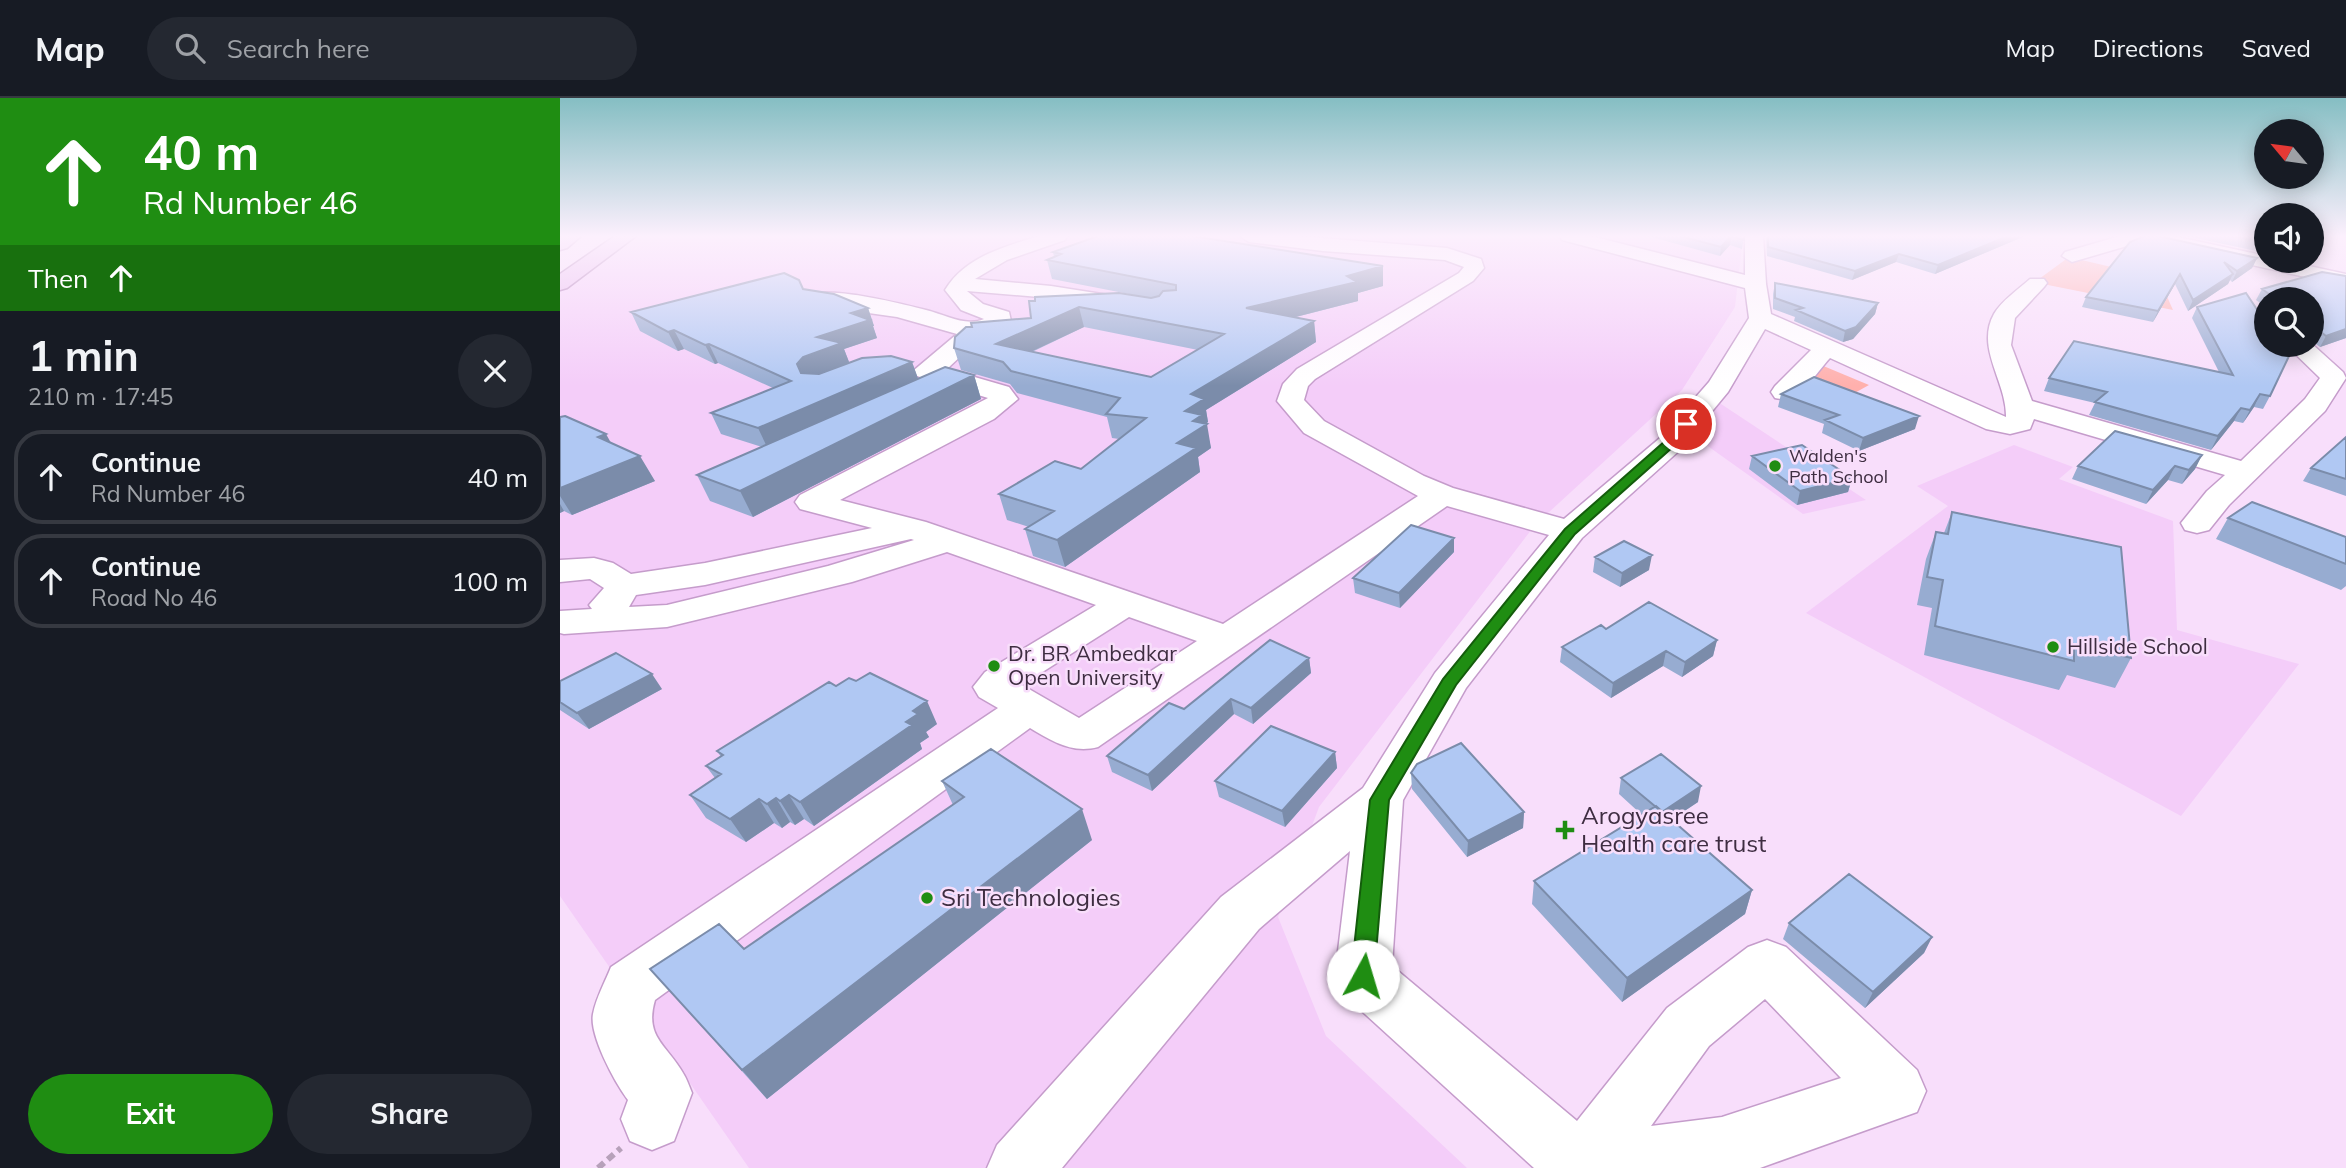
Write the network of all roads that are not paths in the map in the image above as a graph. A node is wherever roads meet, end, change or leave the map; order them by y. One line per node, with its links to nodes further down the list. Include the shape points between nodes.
1 (958, 286): 9 (street, via 958,297 967,305 1001,317 990,327)
2 (980, 286): 7 (street)
3 (1450, 286): 17 (street, via 1306,374 1296,384 1290,401 1314,427)
4 (1755, 286): 8 (street)
5 (2034, 286): 15 (street, via 2004,316 1999,345)
6 (819, 299): 9 (street, via 883,305)
7 (1142, 307)
8 (1760, 318): 10 (street); 20 (street, via 1720,386 1670,444)
9 (973, 331): 13 (street, via 944,360)
10 (1826, 348): 14 (street); 15 (street, via 1996,423 2020,423)
11 (2312, 357): 16 (street, via 2334,377 2315,405)
12 (900, 366): 13 (street)
13 (932, 381): 19 (street, via 1000,393 1005,399 811,502)
14 (1784, 392)
15 (2020, 406): 16 (street)
16 (2247, 472): 18 (street)
17 (1442, 495): 20 (street); 26 (street)
18 (2197, 523)
19 (914, 529): 21 (street); 23 (street, via 705,574)
20 (1570, 531): 28 (street, via 1449,682)
21 (948, 541): 24 (street); 25 (street, via 839,574 667,616)
22 (560, 571): 23 (street, via 592,566)
23 (624, 586): 25 (street, via 613,603)
24 (1125, 603): 26 (street); 27 (street, via 994,687)
25 (562, 622)
26 (1228, 639): 27 (street, via 1083,736)
27 (1028, 708): 29 (street, via 631,985 621,1016 635,1061 660,1093)
28 (1380, 800): 30 (street, via 1363,976); 31 (street, via 1240,913)
29 (652, 1119)
30 (1581, 1167): 30 (street, via 1722,1149 1895,1091 1767,964 1688,1027)
31 (1020, 1168)

